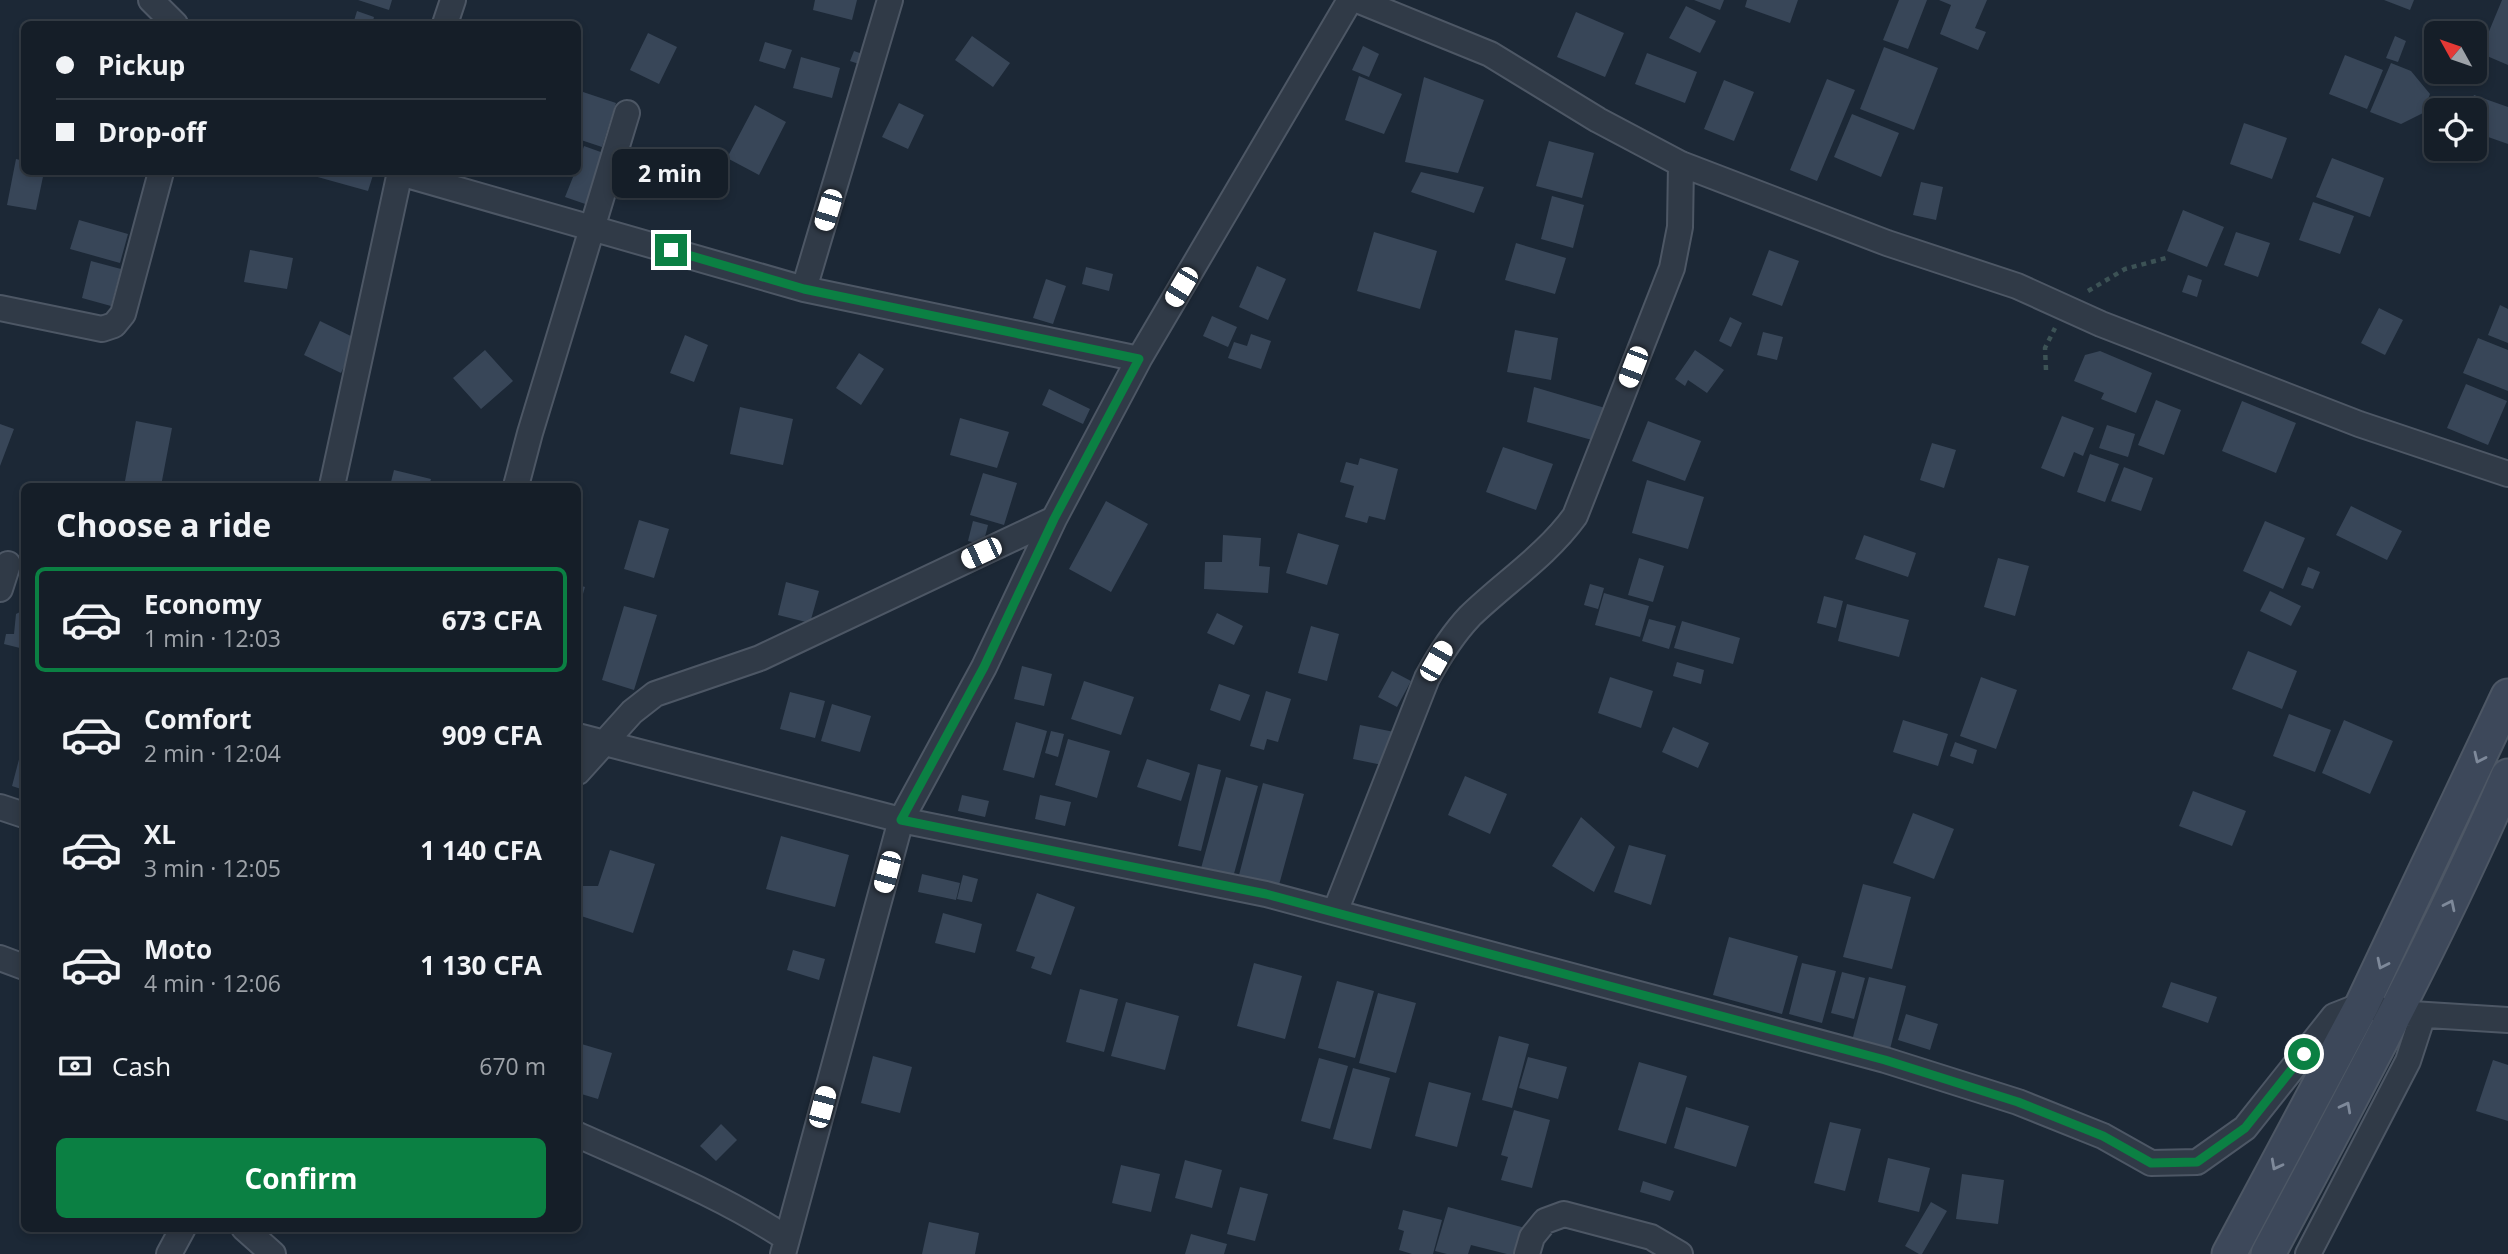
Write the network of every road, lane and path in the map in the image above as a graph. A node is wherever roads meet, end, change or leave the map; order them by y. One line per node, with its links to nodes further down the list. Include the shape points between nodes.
1 (151, 0): 6 (street)
2 (453, 0): 7 (street)
3 (890, 0): 14 (street)
4 (1350, 0): 16 (street)
5 (1357, 0): 9 (street, via 1490,54)
6 (172, 21)
7 (446, 21)
8 (627, 113): 13 (street)
9 (1681, 164): 17 (street, via 1887,243 2017,286 2101,324 2359,424); 31 (street, via 1672,268 1575,516 1559,539 1469,617 1446,644 1427,678)
10 (160, 175): 15 (street, via 123,314 114,325 102,329)
11 (399, 175): 18 (street)
12 (410, 175): 13 (street)
13 (591, 227): 14 (street); 19 (street)
14 (804, 289): 16 (street)
15 (0, 308)
16 (1139, 359): 20 (street)
17 (2508, 474)
18 (333, 483)
19 (517, 483)
20 (1054, 519): 25 (street, via 760,658 655,694 632,712); 30 (street, via 984,667)
21 (11, 565): 22 (street)
22 (0, 589)
23 (2508, 696): 34 (main road, one-way to 34)
24 (581, 737): 25 (street)
25 (606, 743): 26 (street); 30 (street)
26 (581, 769)
27 (2508, 776): 35 (main road, one-way to 27)
28 (0, 807): 29 (street)
29 (21, 814)
30 (901, 820): 31 (street); 40 (street)
31 (1335, 912): 34 (street, via 1885,1060 2018,1102 2103,1136 2151,1163 2197,1162 2245,1128 2334,1016)
32 (0, 958): 33 (street)
33 (21, 966)
34 (2362, 1005): 35 (street); 45 (main road, one-way to 45)
35 (2409, 1014): 36 (street); 46 (main road, one-way to 35); 47 (street, via 2409,1061)
36 (2508, 1020)
37 (581, 1136): 40 (street, via 749,1214)
38 (181, 1232): 41 (street)
39 (248, 1232): 42 (street)
40 (785, 1246)
41 (169, 1254)
42 (273, 1254)
43 (1527, 1254): 44 (street, via 1532,1237 1545,1221 1564,1214 1651,1237)
44 (1680, 1254)
45 (2229, 1254)
46 (2268, 1254)
47 (2308, 1254)

